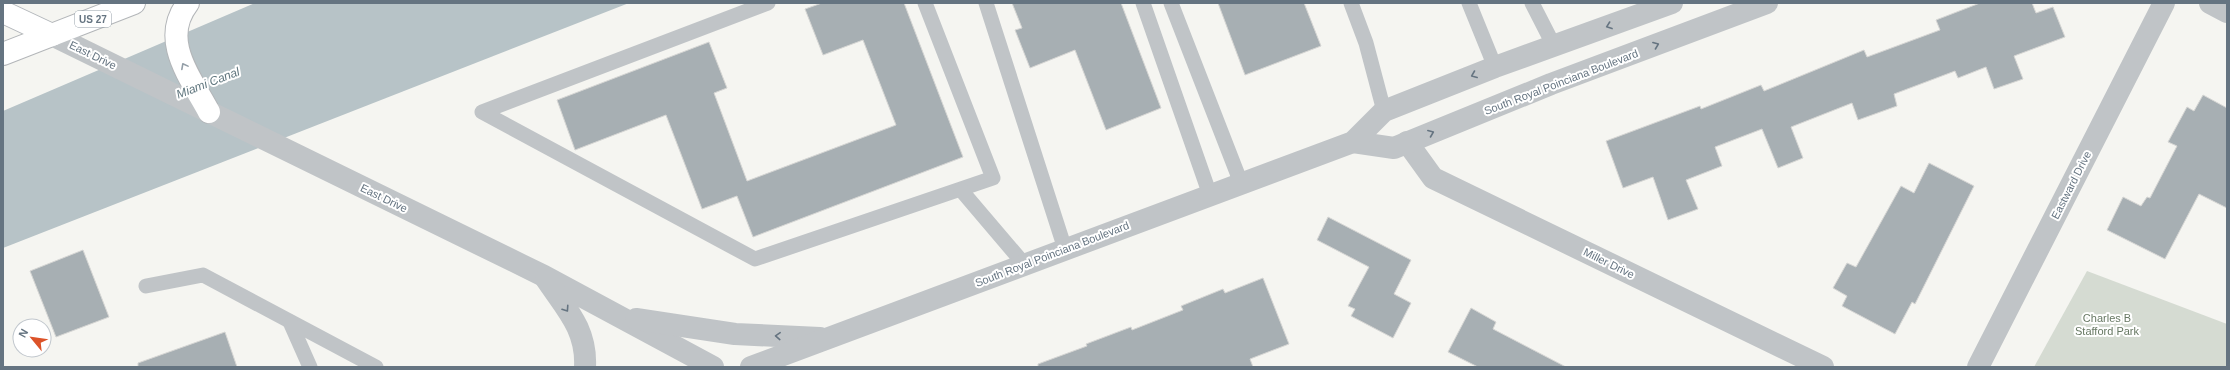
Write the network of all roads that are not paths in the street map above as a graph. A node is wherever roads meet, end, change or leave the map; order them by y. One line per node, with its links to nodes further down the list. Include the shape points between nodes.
1 (134, 3): 17 (main road, US 27)
2 (188, 3): 22 (main road, one-way to 2, via 178,54 175,39 177,22)
3 (768, 3): 26 (lane, via 482,112 755,259)
4 (925, 3): 26 (lane, via 993,178)
5 (986, 3): 28 (lane)
6 (1143, 3): 27 (lane)
7 (1172, 3): 25 (lane)
8 (1351, 3): 21 (lane, via 1366,43)
9 (1469, 3): 20 (lane)
10 (1532, 3): 18 (lane)
11 (1672, 3): 18 (street, South Royal Poinciana Boulevard, one-way to 18)
12 (1767, 3): 24 (street, South Royal Poinciana Boulevard, one-way to 12, via 1551,84)
13 (2164, 3): 41 (street, Eastward Drive)
14 (2210, 3): 16 (street)
15 (3, 12): 17 (main road)
16 (2227, 12)
17 (52, 35): 19 (main road, US 27); 22 (street, East Drive)
18 (1554, 46): 20 (street, South Royal Poinciana Boulevard)
19 (3, 54)
20 (1495, 67): 21 (street, South Royal Poinciana Boulevard, one-way to 21)
21 (1384, 111): 23 (street, South Royal Poinciana Boulevard)
22 (209, 112): 30 (street, East Drive)
23 (1353, 142): 24 (street, South Royal Poinciana Boulevard, via 1394,148); 25 (street, South Royal Poinciana Boulevard)
24 (1407, 142): 40 (street, Miller Drive, via 1433,178)
25 (1241, 183): 27 (street, South Royal Poinciana Boulevard)
26 (961, 190): 29 (lane)
27 (1210, 195): 28 (street, South Royal Poinciana Boulevard)
28 (1065, 249): 29 (street, South Royal Poinciana Boulevard)
29 (1024, 264): 34 (street, South Royal Poinciana Boulevard)
30 (544, 276): 32 (street, East Drive); 37 (street, one-way to 37, via 580,331)
31 (146, 286): 33 (lane, via 203,276)
32 (619, 316): 34 (street, one-way to 32, via 735,334); 38 (street, East Drive)
33 (290, 322): 35 (lane); 36 (lane)
34 (831, 339): 39 (street, South Royal Poinciana Boulevard)
35 (310, 367)
36 (376, 367)
37 (585, 367)
38 (713, 367)
39 (751, 367)
40 (1823, 367)
41 (1978, 367)

